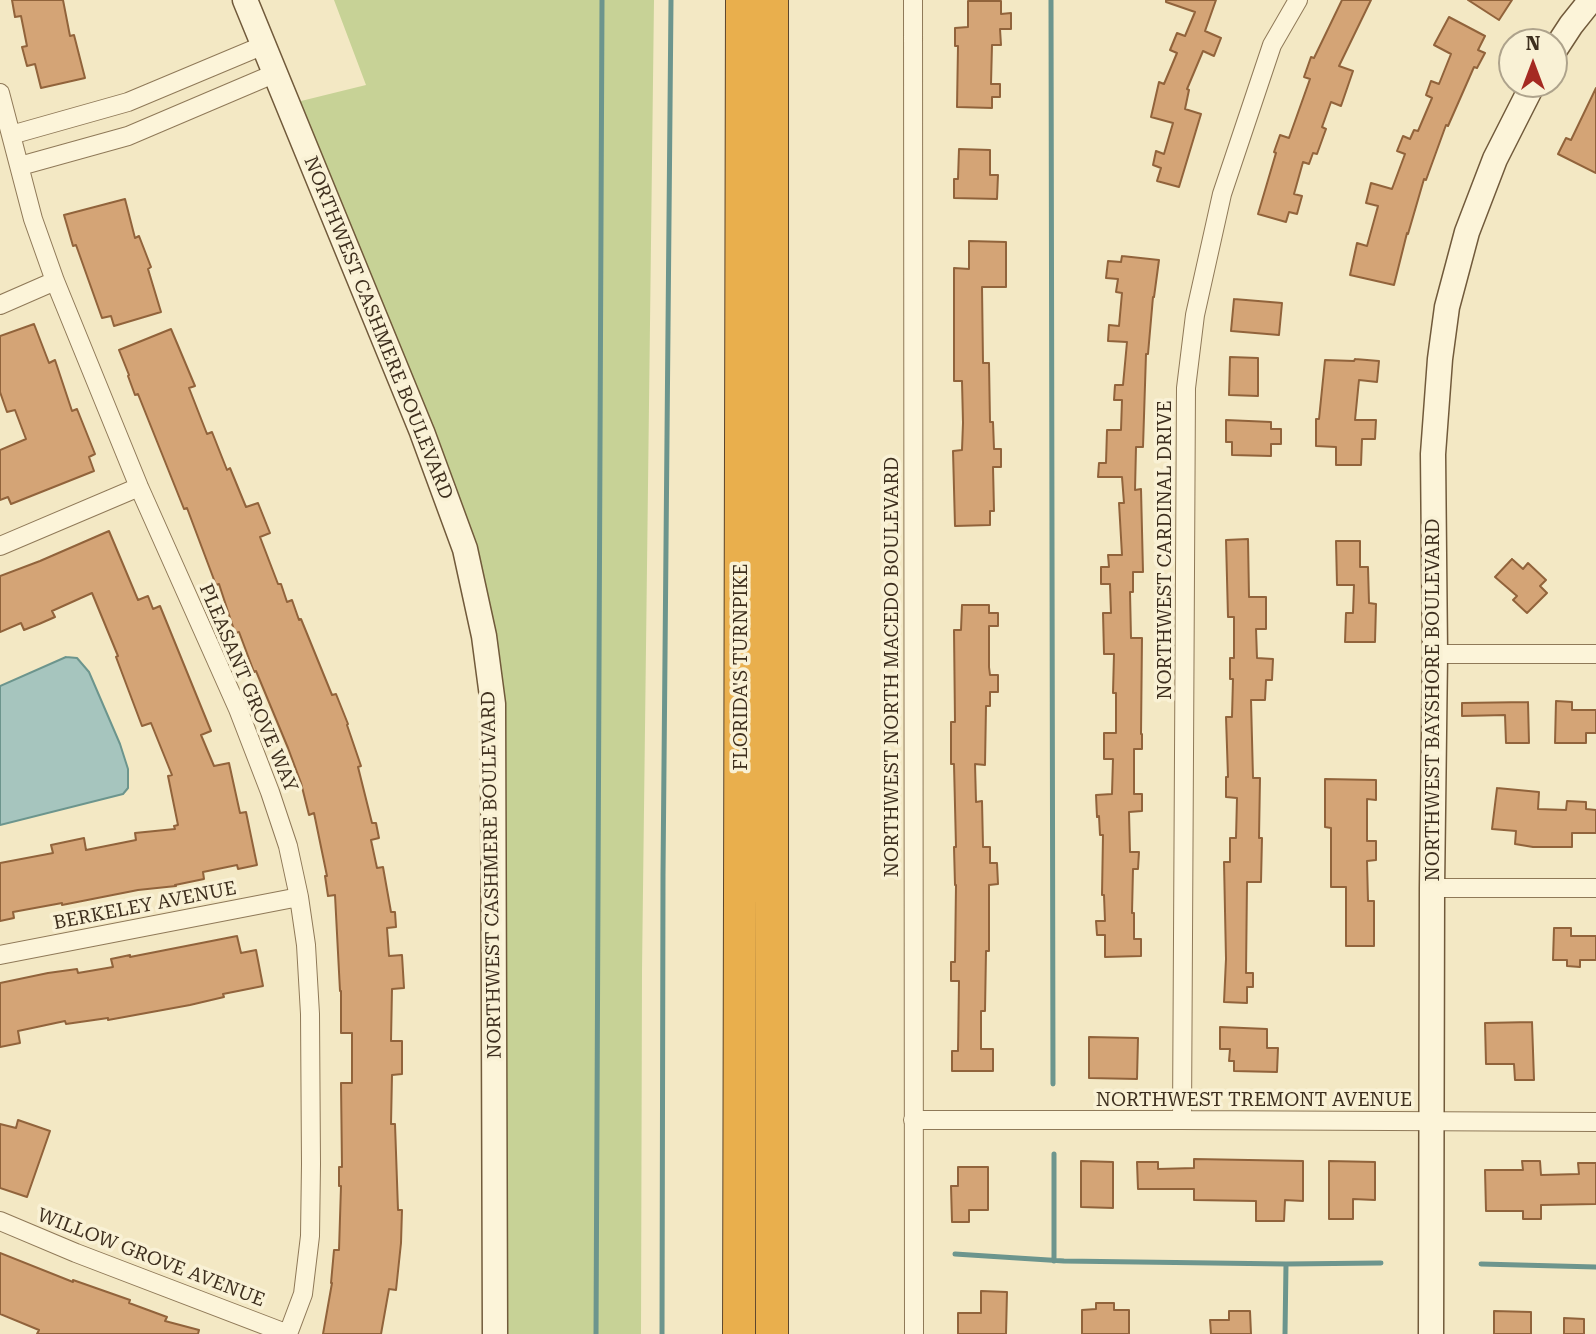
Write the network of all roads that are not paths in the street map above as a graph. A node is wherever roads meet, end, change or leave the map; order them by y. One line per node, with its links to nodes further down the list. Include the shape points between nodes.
1 (245, 0): 8 (street, NORTHWEST CASHMERE BOULEVARD)
2 (742, 0): 33 (highway, FLORIDA'S TURNPIKE)
3 (772, 0): 34 (highway, FLORIDA'S TURNPIKE)
4 (913, 0): 27 (street, NORTHWEST NORTH MACEDO BOULEVARD)
5 (1298, 0): 26 (street, NORTHWEST CARDINAL DRIVE, via 1272,45 1222,194 1195,314 1186,388)
6 (1591, 0): 7 (street)
7 (1568, 30)
8 (264, 46): 9 (street, NORTHWEST CASHMERE BOULEVARD); 10 (street)
9 (276, 73): 13 (street); 32 (street, NORTHWEST CASHMERE BOULEVARD, via 422,432 465,549 484,636 494,704)
10 (157, 89): 13 (street); 14 (street, via 128,102)
11 (0, 93): 14 (street, PLEASANT GROVE WAY)
12 (1526, 98): 20 (street, NORTHWEST BAYSHORE BOULEVARD, via 1485,184 1447,307 1433,454)
13 (170, 119): 15 (street, via 128,136)
14 (11, 135): 15 (street, PLEASANT GROVE WAY)
15 (20, 166): 16 (street, PLEASANT GROVE WAY)
16 (55, 281): 17 (street); 18 (street, PLEASANT GROVE WAY)
17 (0, 305)
18 (139, 487): 19 (street); 24 (street, PLEASANT GROVE WAY, via 239,709 271,792)
19 (0, 546)
20 (1435, 654): 21 (street); 22 (street, NORTHWEST BAYSHORE BOULEVARD)
21 (1596, 654)
22 (1432, 888): 23 (street); 28 (street, NORTHWEST BAYSHORE BOULEVARD)
23 (1596, 888)
24 (299, 897): 25 (street, BERKELEY AVENUE); 31 (street, PLEASANT GROVE WAY, via 310,1014 310,1236 303,1294)
25 (0, 956)
26 (1182, 1119): 27 (street, NORTHWEST TREMONT AVENUE); 28 (street, NORTHWEST TREMONT AVENUE)
27 (913, 1120): 35 (street, NORTHWEST NORTH MACEDO BOULEVARD)
28 (1432, 1122): 29 (street, NORTHWEST TREMONT AVENUE); 36 (street, NORTHWEST BAYSHORE BOULEVARD)
29 (1596, 1122)
30 (0, 1221): 31 (street, WILLOW GROVE AVENUE)
31 (288, 1334)
32 (495, 1334)
33 (739, 1334)
34 (772, 1334)
35 (914, 1334)
36 (1431, 1334)

